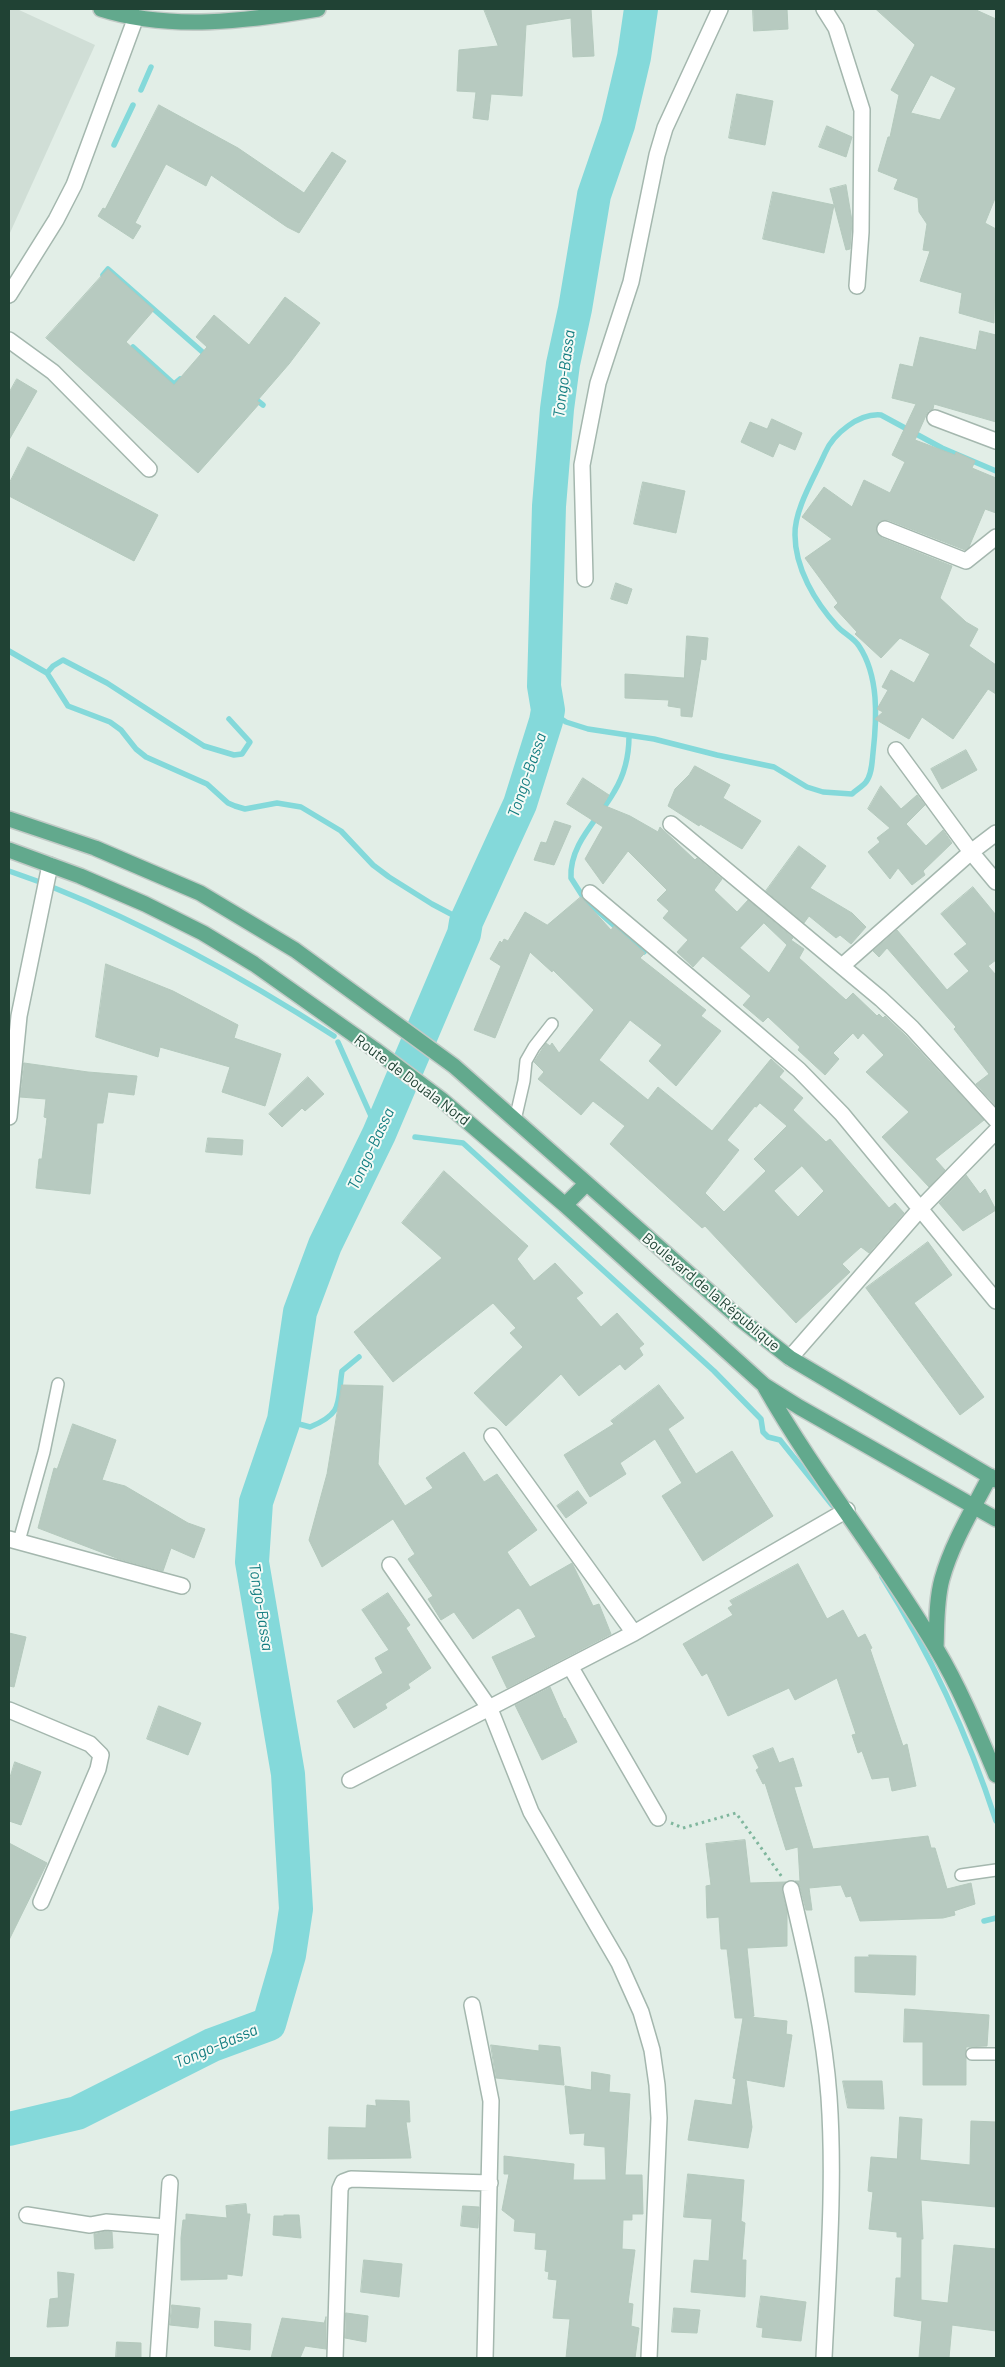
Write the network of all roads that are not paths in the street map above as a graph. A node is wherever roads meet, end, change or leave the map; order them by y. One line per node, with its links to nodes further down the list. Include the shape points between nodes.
1 (101, 9): 5 (main road)
2 (318, 9): 5 (main road, via 267,18 202,21)
3 (720, 9): 14 (street, via 665,128 631,282 598,383 582,465)
4 (824, 9): 6 (street, via 836,28 862,110 862,232)
5 (136, 17): 7 (street, via 74,185)
6 (858, 286)
7 (9, 295)
8 (9, 340): 11 (street, via 53,372)
9 (935, 418): 10 (street)
10 (996, 441)
11 (149, 469)
12 (885, 529): 13 (street, via 966,561)
13 (996, 537)
14 (585, 579)
15 (896, 750): 20 (street)
16 (9, 819): 27 (main road, Boulevard de la République, via 96,848 200,893 294,950 454,1066)
17 (671, 824): 24 (street)
18 (996, 833): 20 (street)
19 (9, 850): 21 (main road, Route de Douala Nord)
20 (971, 852): 22 (street); 24 (street)
21 (50, 865): 26 (street, via 19,1016); 31 (main road, Route de Douala Nord, via 145,904 203,933 254,964 442,1100)
22 (996, 882)
23 (590, 893): 32 (street, via 799,1070 842,1114)
24 (842, 966): 28 (street, via 912,1028)
25 (552, 1024): 27 (lane, via 526,1061)
26 (9, 1117)
27 (515, 1120): 30 (main road, Boulevard de la République)
28 (996, 1120)
29 (996, 1131): 32 (street)
30 (586, 1184): 31 (main road); 34 (main road, Boulevard de la République, via 739,1318)
31 (565, 1205): 36 (main road, Route de Douala Nord)
32 (921, 1208): 33 (street); 34 (street)
33 (996, 1301)
34 (790, 1358): 38 (main road, Boulevard de la République)
35 (58, 1384): 42 (lane, via 44,1452)
36 (764, 1385): 39 (main road); 40 (main road, via 789,1429)
37 (492, 1436): 45 (street)
38 (993, 1478): 39 (main road)
39 (974, 1507): 41 (main road); 46 (main road, via 942,1579 937,1607)
40 (847, 1510): 45 (street); 46 (main road)
41 (996, 1519)
42 (14, 1540): 44 (street)
43 (390, 1565): 48 (street)
44 (182, 1586)
45 (634, 1633): 47 (street)
46 (936, 1648): 50 (main road)
47 (570, 1666): 48 (street); 52 (street)
48 (490, 1709): 51 (street); 67 (street, via 526,1802 619,1963 641,2012 652,2050 659,2118)
49 (9, 1710): 56 (street, via 90,1744 101,1755)
50 (996, 1775)
51 (350, 1780)
52 (658, 1818)
53 (996, 1870): 54 (lane)
54 (961, 1875)
55 (791, 1889): 68 (street, via 820,2023 828,2095 831,2144)
56 (42, 1902)
57 (472, 2005): 61 (street, via 491,2101)
58 (972, 2054): 59 (lane)
59 (996, 2054)
60 (170, 2183): 63 (street)
61 (490, 2183): 65 (street, via 351,2179 344,2182 340,2188); 66 (street)
62 (27, 2215): 63 (street, via 90,2226 106,2222)
63 (166, 2227): 64 (street)
64 (158, 2358)
65 (335, 2358)
66 (485, 2358)
67 (650, 2358)
68 (824, 2358)

